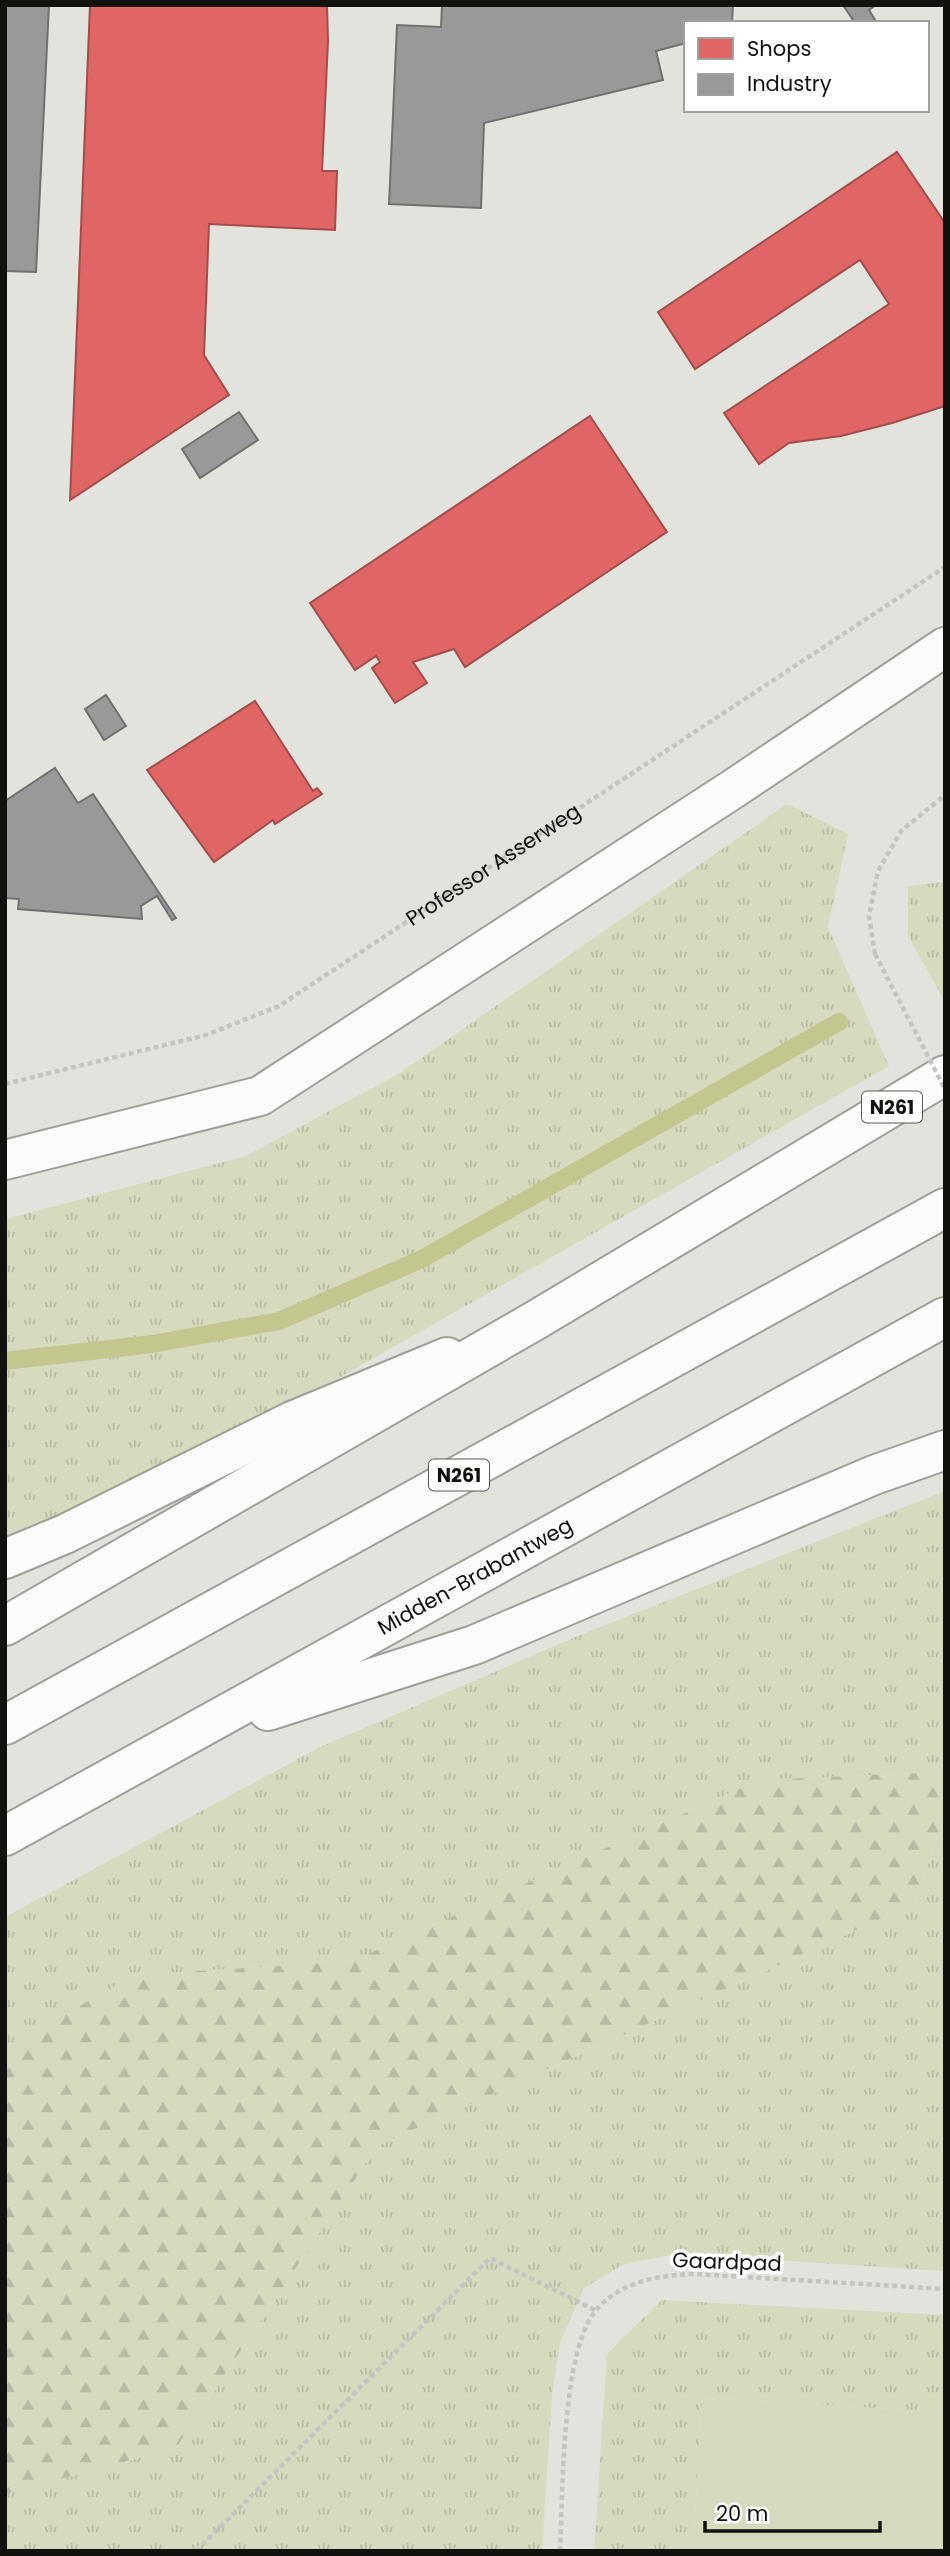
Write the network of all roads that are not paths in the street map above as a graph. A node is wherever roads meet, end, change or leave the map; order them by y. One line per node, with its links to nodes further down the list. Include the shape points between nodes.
1 (945, 648): 3 (main road, via 260,1097)
2 (945, 1075): 6 (main road, N261)
3 (5, 1160)
4 (945, 1208): 10 (main road, N261)
5 (945, 1317): 11 (main road, Midden-Brabantweg)
6 (536, 1320): 8 (main road, N261, via 292,1421); 9 (main road, N261)
7 (945, 1450): 11 (main road, via 874,1475 474,1645)
8 (5, 1559)
9 (5, 1626)
10 (5, 1725)
11 (186, 1737): 12 (main road, Midden-Brabantweg)
12 (5, 1836)

